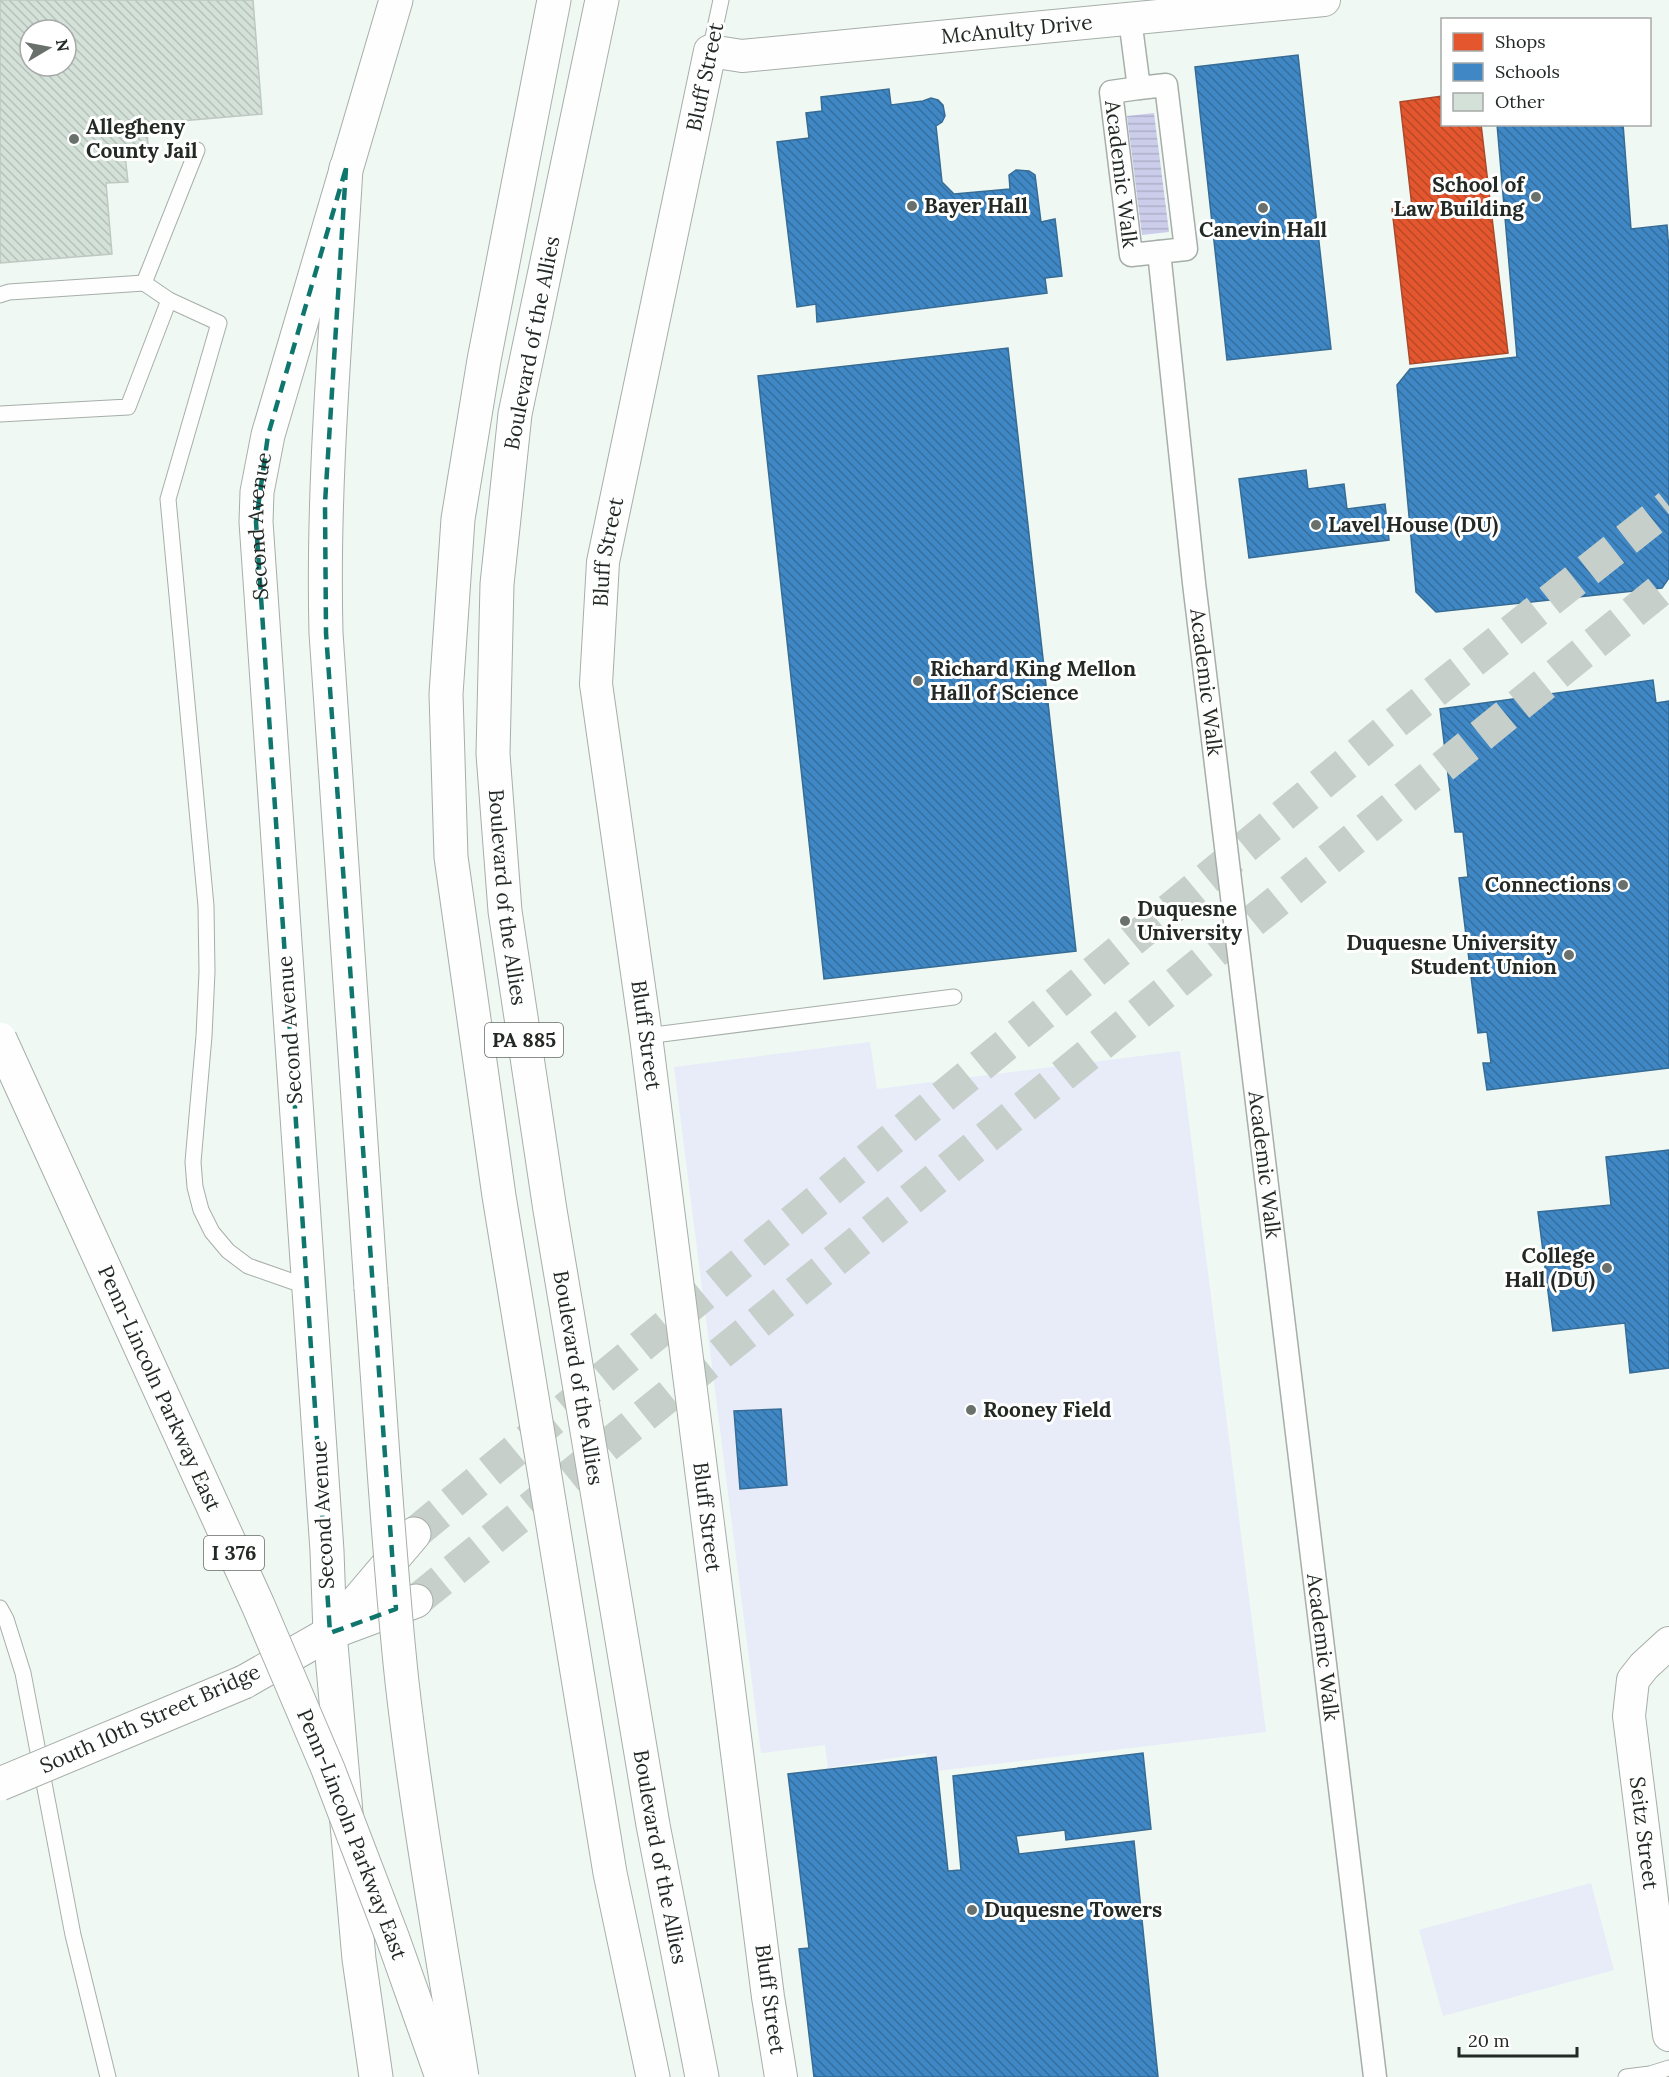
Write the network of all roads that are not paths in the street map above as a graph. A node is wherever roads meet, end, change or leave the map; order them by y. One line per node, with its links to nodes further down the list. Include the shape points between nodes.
1 (396, 0): 10 (main road, Second Avenue)
2 (554, 0): 32 (main road, Boulevard of the Allies / PA 885, via 484,360 458,519 446,694 451,857 499,1196 603,1826)
3 (602, 0): 33 (main road, Boulevard of the Allies / PA 885, via 515,414 497,584 493,754 505,911 550,1210 651,1814)
4 (721, 0): 7 (lane, Bluff Street)
5 (1323, 0): 6 (street, McAnulty Drive)
6 (1130, 19): 7 (street, McAnulty Drive, via 742,56); 8 (street, Academic Walk)
7 (710, 51): 17 (street, Bluff Street, via 602,573 596,684)
8 (1139, 88): 11 (street, Academic Walk, via 1166,85 1169,109 1186,249); 11 (street, Academic Walk, via 1111,92 1131,255)
9 (197, 150): 12 (lane)
10 (346, 168): 19 (main road, Second Avenue, via 268,435 257,492 257,554); 31 (main road, bridge, via 325,503 326,645 402,1682)
11 (1159, 252): 35 (street, Academic Walk, via 1194,583)
12 (144, 283): 13 (lane, via 9,292); 14 (lane)
13 (0, 296)
14 (170, 300): 15 (lane, via 128,407); 19 (lane, via 219,322 168,499 206,906 207,972 193,1162 195,1187 212,1233 228,1251 248,1266)
15 (0, 414)
16 (954, 997): 17 (lane)
17 (646, 1036): 34 (street, Bluff Street)
18 (0, 1039): 30 (main road, Penn-Lincoln Parkway East / I 376, bridge, via 258,1605 328,1769)
19 (308, 1287): 23 (main road, Second Avenue)
20 (414, 1534): 23 (main road)
21 (416, 1601): 23 (main road)
22 (0, 1608): 28 (lane, via 23,1673 73,1935)
23 (330, 1633): 25 (main road, South 10th Street Bridge, bridge, via 244,1682); 29 (main road, Second Avenue, via 359,1959)
24 (1669, 1642): 26 (street, Seitz Street, via 1634,1680 1629,1716)
25 (0, 1785)
26 (1669, 2036)
27 (1669, 2068): 36 (lane)
28 (108, 2077)
29 (376, 2077)
30 (442, 2077)
31 (462, 2077)
32 (653, 2077)
33 (702, 2077)
34 (781, 2077)
35 (1375, 2077)
36 (1626, 2077)

